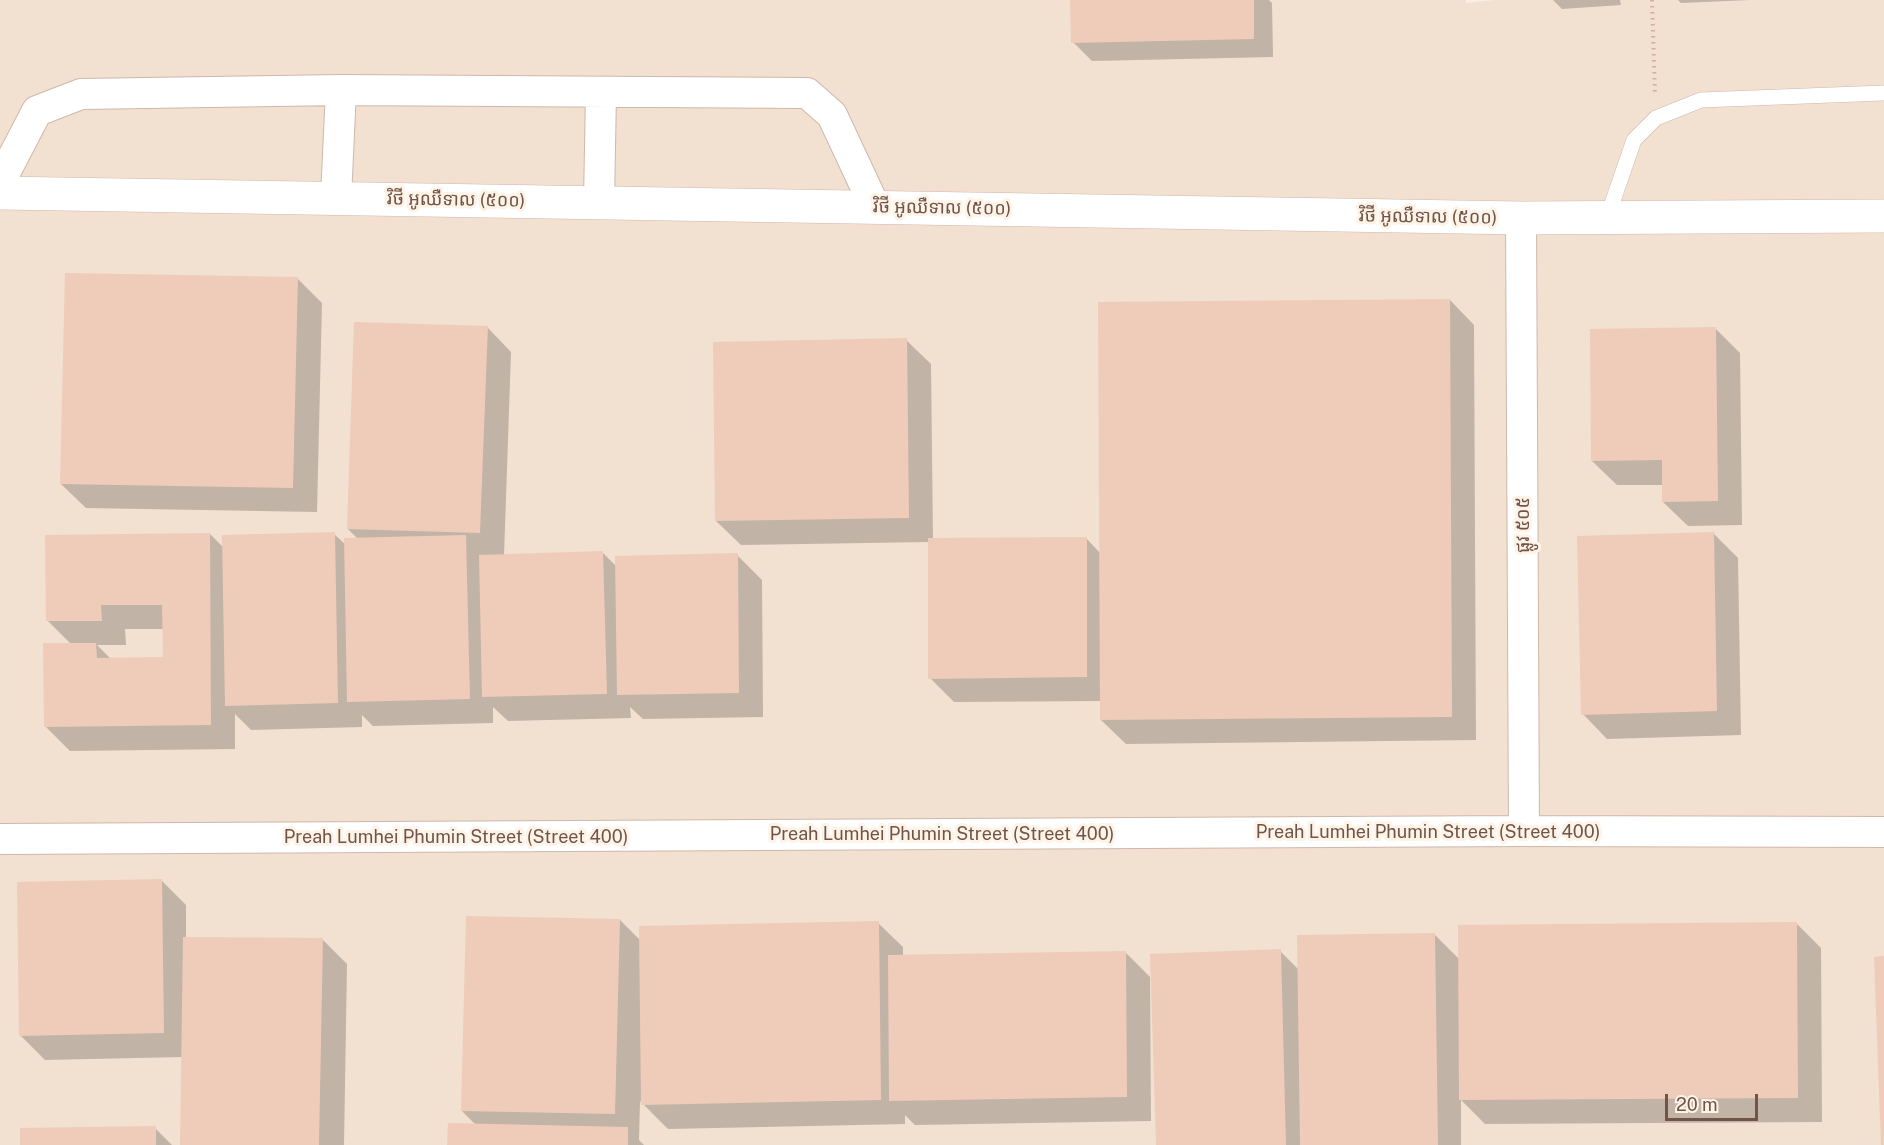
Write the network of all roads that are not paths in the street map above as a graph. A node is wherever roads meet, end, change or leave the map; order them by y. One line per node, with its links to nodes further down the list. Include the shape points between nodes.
1 (341, 90): 2 (street); 4 (street, via 81,94 37,111); 6 (street)
2 (601, 92): 7 (street); 8 (street, via 807,93 832,114)
3 (1884, 93): 11 (lane, via 1701,100 1656,118 1634,140)
4 (0, 182)
5 (0, 193): 6 (street, វិថី អូឈឺទាល (៥០០))
6 (336, 198): 7 (street, វិថី អូឈឺទាល (៥០០))
7 (599, 203): 8 (street, វិថី អូឈឺទាល (៥០០))
8 (875, 207): 10 (street, វិថី អូឈឺទាល (៥០០))
9 (1884, 216): 11 (street, វិថី អូឈឺទាល (៥០០))
10 (1521, 218): 11 (street, វិថី អូឈឺទាល (៥០០)); 12 (street, ផ្លូវ ៥០៥)
11 (1607, 218)
12 (1524, 831): 13 (street, Preah Lumhei Phumin Street (Street 400)); 14 (street, Preah Lumhei Phumin Street (Street 400))
13 (1884, 832)
14 (0, 839)

